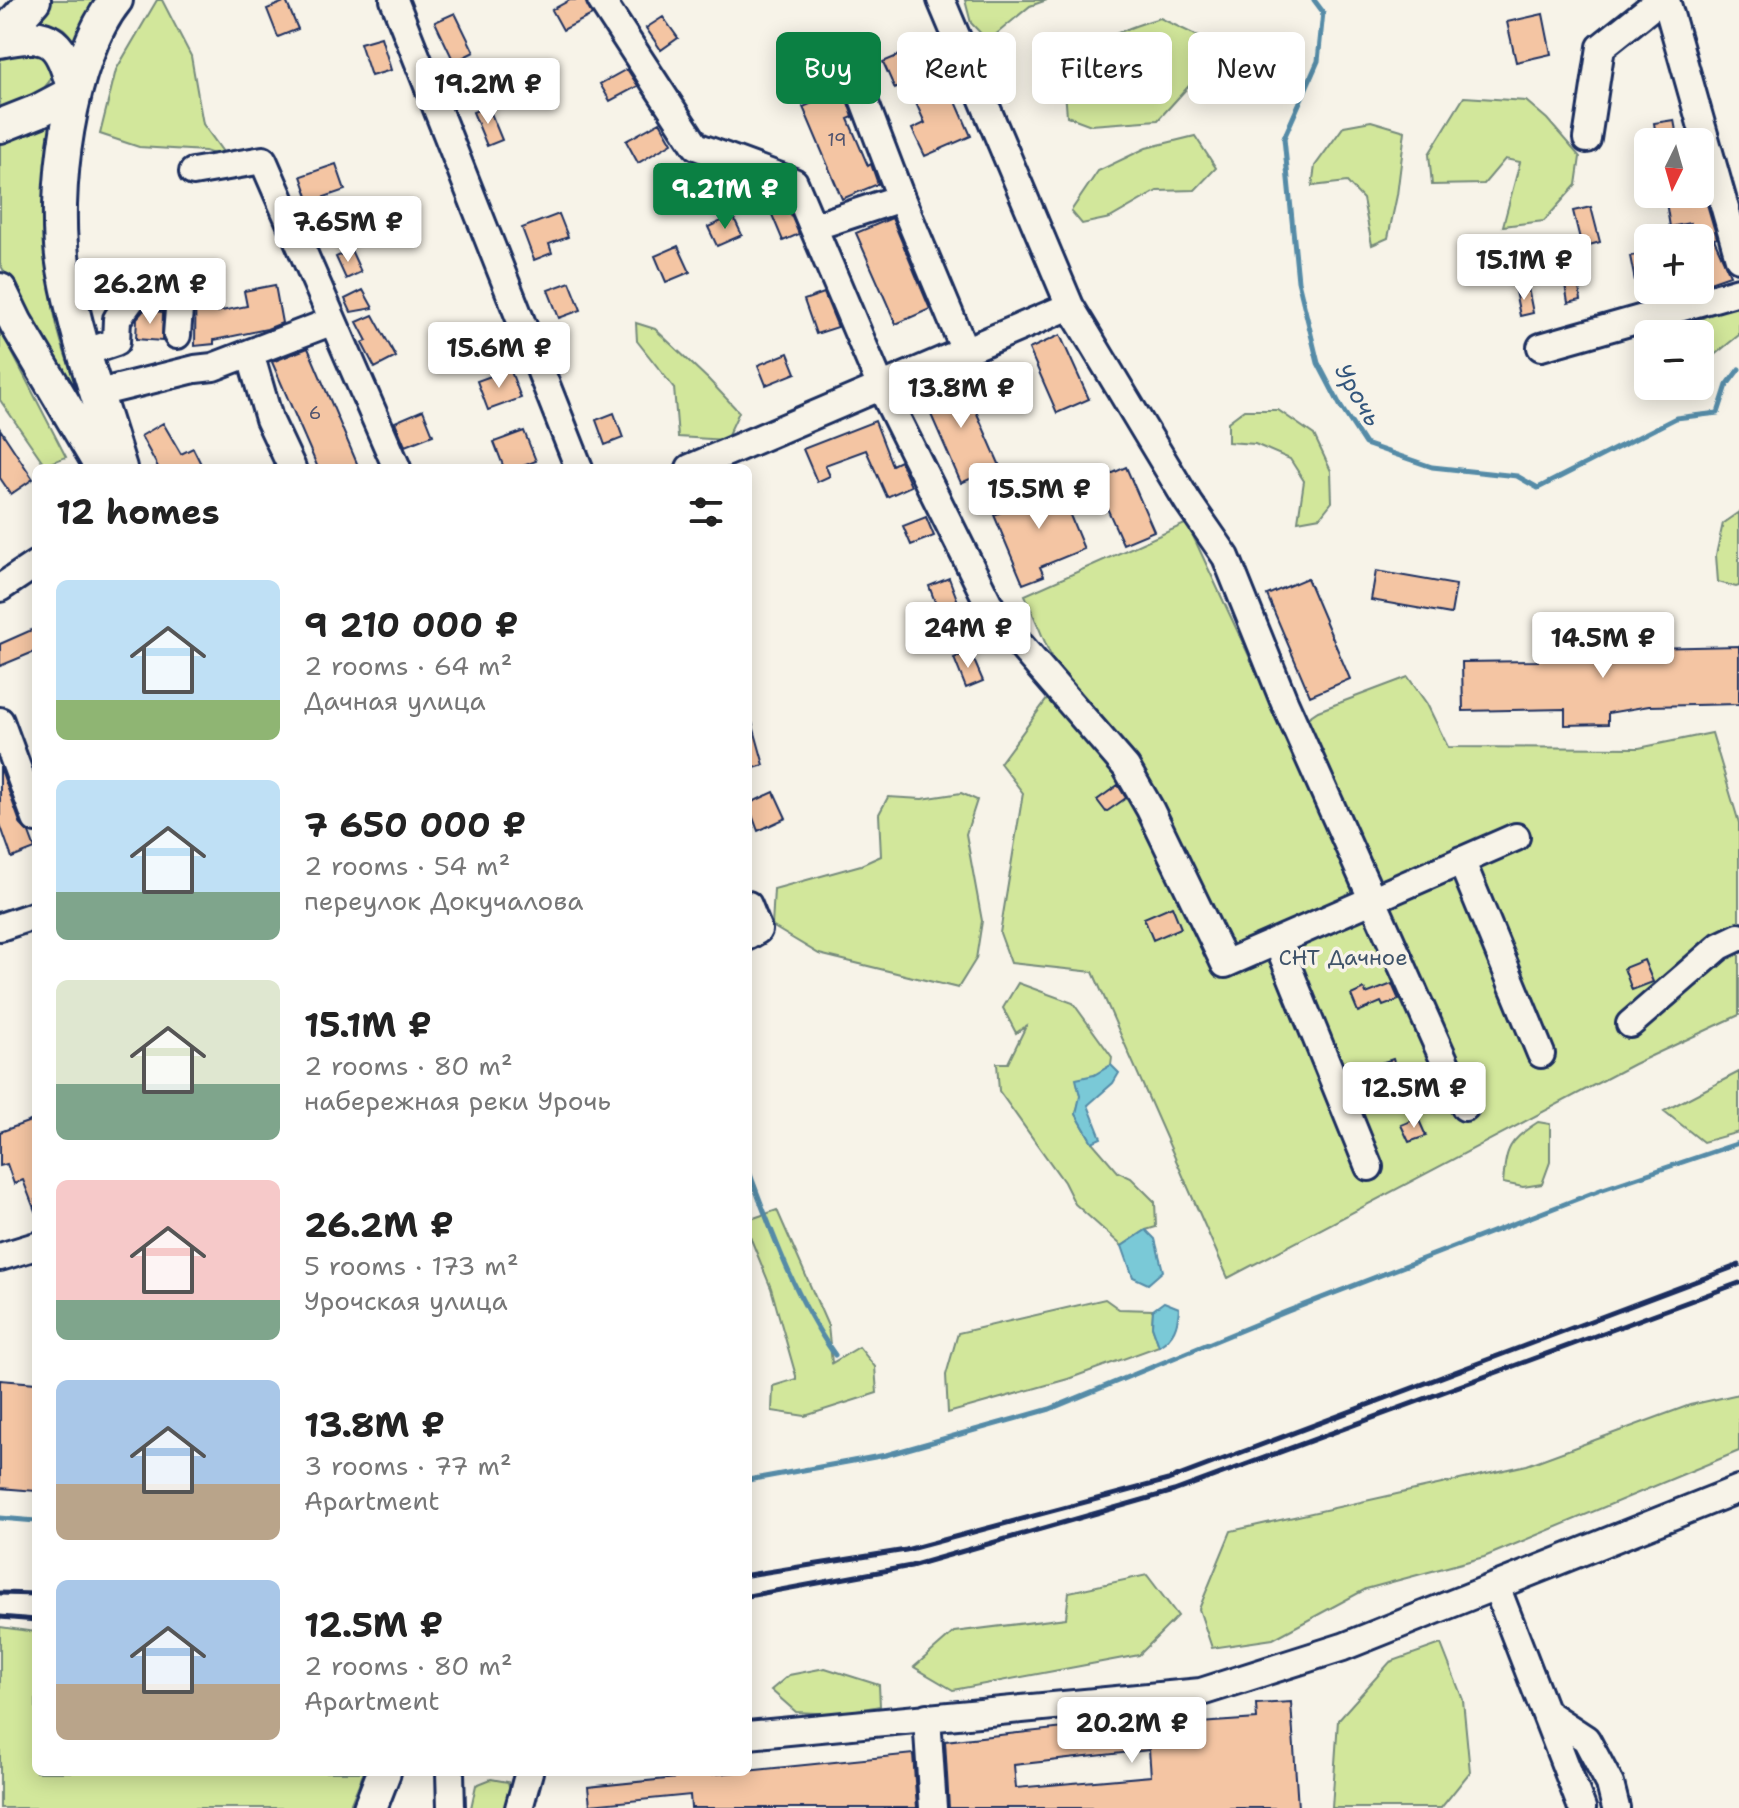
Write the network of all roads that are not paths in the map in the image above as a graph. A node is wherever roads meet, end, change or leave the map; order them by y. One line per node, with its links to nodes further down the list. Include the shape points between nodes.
1 (34, 0): 8 (main road)
2 (116, 0): 9 (main road)
3 (394, 0): 32 (street)
4 (601, 0): 15 (street, via 696,146 794,182)
5 (941, 0): 19 (street)
6 (1660, 0): 12 (street, via 1601,47)
7 (1666, 0): 16 (street)
8 (0, 40): 9 (main road, via 47,39 65,57)
9 (74, 92): 11 (main road); 24 (main road, via 63,165 63,265)
10 (865, 104): 14 (street)
11 (0, 126)
12 (1587, 139)
13 (193, 172): 20 (street, via 263,160)
14 (901, 198): 15 (street); 23 (street)
15 (813, 227): 26 (street)
16 (1739, 258)
17 (1739, 291): 22 (street)
18 (0, 292): 28 (main road)
19 (1070, 306): 23 (street); 40 (street, via 1226,557)
20 (333, 321): 25 (street); 31 (street)
21 (177, 335): 24 (street, via 180,297 136,293 117,319 116,342)
22 (1541, 347)
23 (965, 351): 26 (street)
24 (83, 353): 27 (main road)
25 (250, 353): 27 (street, via 213,367); 30 (street, via 269,419)
26 (881, 387): 33 (street); 44 (street, via 995,616 1126,767 1225,964)
27 (98, 393): 29 (main road)
28 (100, 464)
29 (119, 464)
30 (290, 464)
31 (395, 464)
32 (577, 464)
33 (699, 464)
34 (32, 567): 35 (street)
35 (0, 588)
36 (0, 721): 37 (street)
37 (32, 808)
38 (1516, 837): 39 (street)
39 (1461, 860): 40 (street); 46 (street)
40 (1373, 899): 44 (street); 47 (street)
41 (32, 916): 42 (street)
42 (0, 927)
43 (1739, 937): 45 (street, via 1720,946)
44 (1277, 941): 48 (street)
45 (1630, 1024)
46 (1541, 1054)
47 (1465, 1107)
48 (1369, 1167)
49 (32, 1247): 50 (street)
50 (0, 1257)
51 (1739, 1489): 52 (street)
52 (1496, 1586): 53 (street); 54 (street, via 1343,1647 1201,1692)
53 (1545, 1712): 63 (street); 64 (street, via 1586,1739 1610,1784)
54 (927, 1717): 55 (street); 62 (street)
55 (752, 1735)
56 (382, 1776): 59 (main road)
57 (450, 1776): 60 (street)
58 (528, 1776): 61 (street)
59 (370, 1808)
60 (451, 1808)
61 (519, 1808)
62 (933, 1808)
63 (1582, 1808)
64 (1616, 1808)

